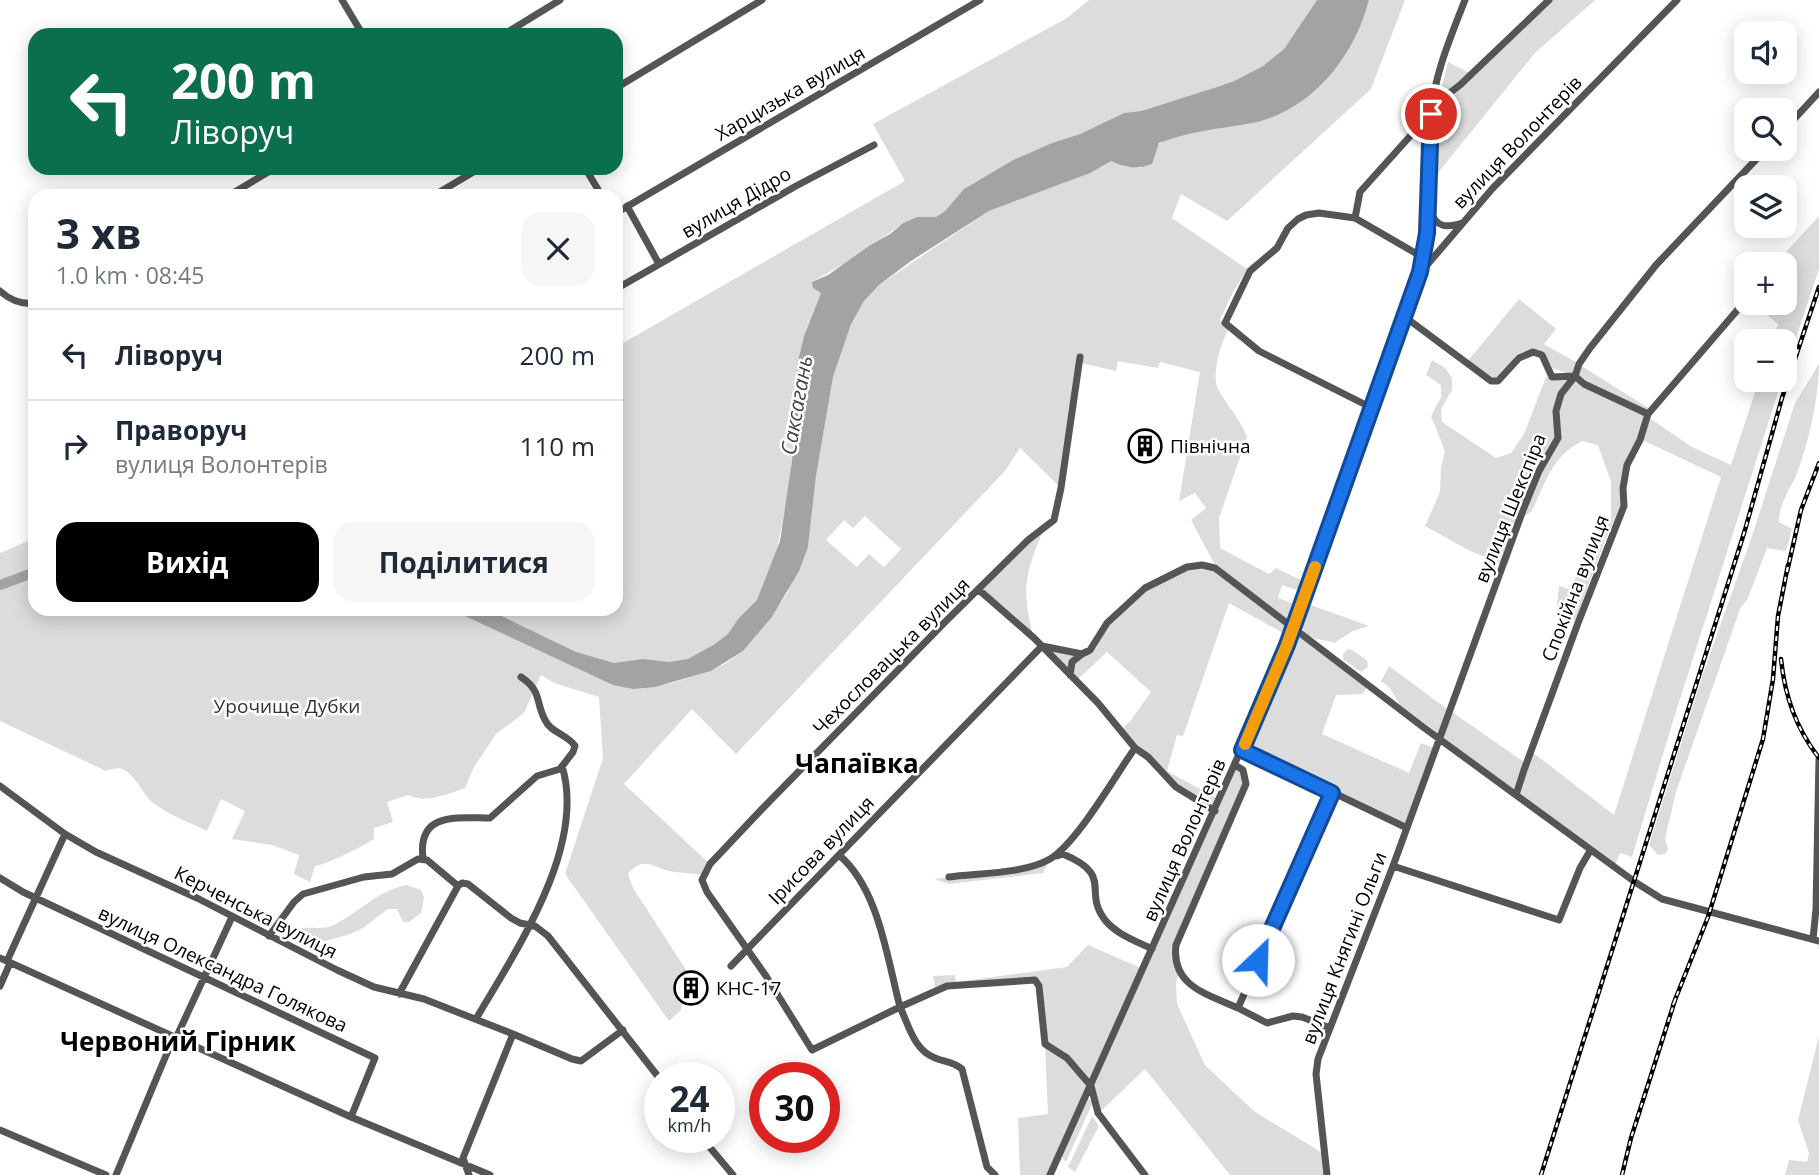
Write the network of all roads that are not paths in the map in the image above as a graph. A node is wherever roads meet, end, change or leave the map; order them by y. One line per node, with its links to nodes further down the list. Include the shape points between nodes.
1 (342, 0): 8 (street)
2 (560, 0): 9 (street)
3 (762, 0): 10 (street)
4 (979, 0): 21 (street, Харцизька вулиця)
5 (1465, 0): 12 (street)
6 (1549, 0): 12 (street, via 1460,85)
7 (1677, 0): 25 (street, вулиця Волонтерів)
8 (359, 28)
9 (521, 28)
10 (623, 84)
11 (1819, 92): 14 (street)
12 (1432, 104): 13 (street)
13 (1431, 114): 22 (street); 24 (street, via 1360,192)
14 (1797, 116)
15 (874, 145): 27 (street, вулиця Дідро)
16 (1755, 161): 35 (street, вулиця Шекспіра, via 1647,274 1590,348)
17 (263, 175): 19 (street)
18 (468, 175): 20 (street)
19 (240, 189)
20 (445, 189)
21 (627, 206): 23 (street, Харцизька вулиця); 27 (street)
22 (1428, 206): 25 (street, via 1441,226); 26 (street)
23 (623, 209)
24 (1355, 218): 26 (street); 36 (street, via 1319,213 1298,219 1276,248 1250,271 1225,323 1259,351)
25 (1462, 223): 28 (street, вулиця Волонтерів)
26 (1424, 258): 28 (street)
27 (659, 264): 29 (street, вулиця Дідро)
28 (1420, 272): 33 (street, вулиця Волонтерів)
29 (623, 285)
30 (0, 291): 31 (street)
31 (28, 303)
32 (1734, 314): 37 (street, Спокійна вулиця)
33 (1405, 317): 35 (street, via 1490,381 1498,381 1519,358 1533,352 1542,355 1552,377); 36 (street, вулиця Волонтерів)
34 (1080, 357): 38 (street, Чехословацька вулиця, via 1054,520)
35 (1575, 376): 37 (street); 44 (street, вулиця Шекспіра, via 1561,394 1556,411 1558,438 1523,510)
36 (1372, 408): 39 (street, вулиця Волонтерів)
37 (1648, 414): 52 (street, Спокійна вулиця, via 1627,465 1624,506)
38 (979, 590): 40 (street); 69 (street, Чехословацька вулиця, via 710,864 703,886)
39 (1293, 628): 41 (street, via 1214,568 1195,565 1145,588 1107,623 1095,646); 44 (street); 46 (street, вулиця Волонтерів)
40 (1042, 646): 41 (street); 42 (street); 57 (street, Ірисова вулиця)
41 (1082, 654): 42 (street, via 1072,662)
42 (1070, 675): 45 (street)
43 (521, 677): 49 (street, via 536,691 547,723 575,746)
44 (1440, 738): 52 (street); 54 (street, вулиця Княгині Ольги)
45 (1135, 748): 53 (street, via 1176,787); 59 (street, via 1077,832)
46 (1242, 750): 48 (street, вулиця Волонтерів); 51 (street)
47 (1819, 759): 68 (street)
48 (1235, 765): 53 (street, вулиця Волонтерів); 77 (street, via 1242,769 1245,784 1176,945 1175,962 1195,989)
49 (562, 766): 58 (street, via 537,776 490,818 447,819 431,827 421,843); 66 (street, via 567,786 565,834)
50 (0, 786): 55 (street, Керченська вулиця)
51 (1332, 793): 54 (street); 77 (street)
52 (1517, 795): 56 (street)
53 (1215, 811): 70 (street, вулиця Волонтерів)
54 (1407, 828): 60 (street, вулиця Княгині Ольги)
55 (65, 834): 64 (street); 65 (street, Керченська вулиця)
56 (1590, 851): 60 (street, via 1559,920); 68 (street, via 1662,899)
57 (839, 855): 69 (street, Ірисова вулиця); 76 (street, via 867,891)
58 (423, 858): 63 (street); 67 (street, via 393,874 303,894)
59 (1050, 859): 61 (street, via 1024,868); 70 (street, via 1063,854 1089,869 1105,920)
60 (1393, 866): 79 (street, вулиця Княгині Ольги)
61 (949, 877)
62 (0, 878): 64 (street, вулиця Олександра Голякова)
63 (458, 886): 66 (street, via 468,884 511,918); 75 (street)
64 (35, 897): 71 (street); 73 (street, вулиця Олександра Голякова)
65 (232, 917): 67 (street, Керченська вулиця); 73 (street)
66 (532, 924): 78 (street); 80 (street, via 548,936)
67 (269, 936): 75 (street, Керченська вулиця, via 374,987)
68 (1816, 940)
69 (747, 949): 72 (street, Ірисова вулиця); 76 (street, via 812,1050)
70 (1152, 949): 84 (street, вулиця Волонтерів)
71 (6, 961): 74 (street); 82 (street)
72 (731, 966)
73 (205, 977): 82 (street); 85 (street, вулиця Олександра Голякова, via 375,1058)
74 (0, 986)
75 (399, 994): 78 (street, Керченська вулиця)
76 (900, 1007): 84 (street, via 947,986 1035,980 1045,1044 1067,1058); 94 (street, via 923,1052 961,1069 987,1167)
77 (1238, 1008): 79 (street, via 1266,1023 1302,1017)
78 (476, 1019): 81 (street, Керченська вулиця)
79 (1330, 1028): 97 (street, вулиця Княгині Ольги, via 1316,1066)
80 (623, 1030): 81 (street, Керченська вулиця, via 581,1061); 83 (street)
81 (513, 1034): 88 (street)
82 (176, 1038): 85 (street); 90 (street)
83 (647, 1062)
84 (1091, 1086): 95 (street, вулиця Волонтерів); 96 (street, via 1098,1113)
85 (351, 1117): 88 (street)
86 (0, 1130): 89 (street)
87 (715, 1153): 93 (street)
88 (464, 1164): 91 (street); 92 (street)
89 (106, 1175)
90 (116, 1175)
91 (469, 1175)
92 (490, 1175)
93 (733, 1175)
94 (995, 1175)
95 (1050, 1175)
96 (1145, 1175)
97 (1327, 1175)

